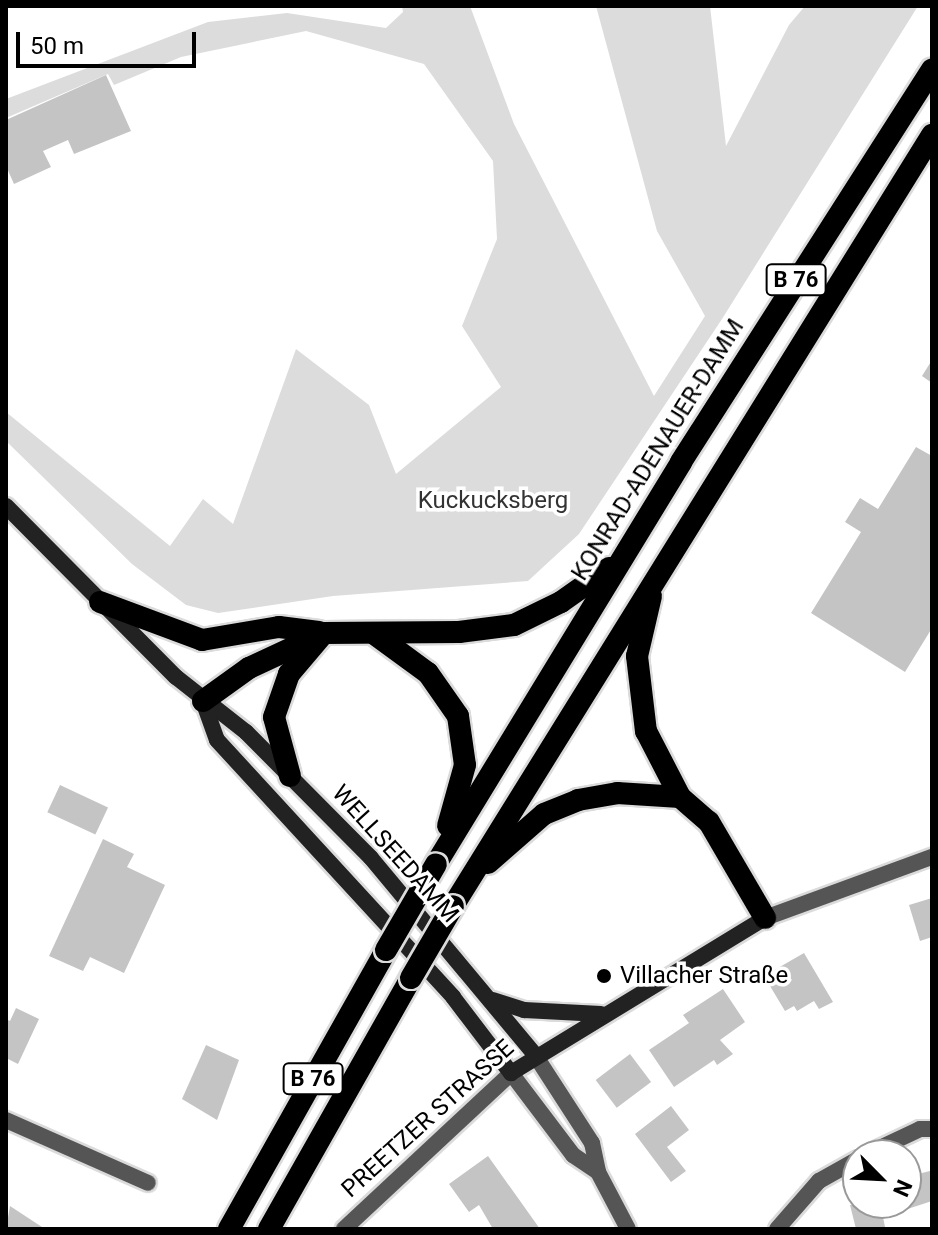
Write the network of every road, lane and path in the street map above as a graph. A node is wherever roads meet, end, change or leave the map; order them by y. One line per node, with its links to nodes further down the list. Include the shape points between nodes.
1 (932, 69): 4 (highway, KONRAD-ADENAUER-DAMM / B 76)
2 (932, 135): 5 (highway, B 76)
3 (6, 506): 6 (main road, WELLSEEDAMM)
4 (619, 560): 8 (highway, via 554,606 514,625); 13 (highway, KONRAD-ADENAUER-DAMM / B 76)
5 (658, 571): 11 (highway, via 640,635 638,694 654,752); 14 (highway, B 76)
6 (100, 602): 7 (highway, via 202,640 279,627); 9 (main road, WELLSEEDAMM)
7 (324, 633): 8 (highway); 9 (highway, via 249,668); 10 (highway, via 289,674 274,717)
8 (376, 635): 13 (highway, via 428,673 458,716 465,765)
9 (203, 701): 10 (main road, WELLSEEDAMM, via 246,732); 19 (main road, WELLSEEDAMM, via 217,740 453,997)
10 (290, 776): 16 (main road, WELLSEEDAMM, via 371,858)
11 (680, 797): 14 (highway, via 617,793 578,800 544,814); 15 (highway, via 709,822)
12 (932, 857): 15 (street, PREETZER STRASSE)
13 (436, 864): 26 (highway, B 76, bridge)
14 (468, 882): 27 (highway, B 76, bridge)
15 (765, 918): 17 (main road, PREETZER STRASSE)
16 (492, 1000): 17 (main road, via 524,1010); 18 (main road, WELLSEEDAMM)
17 (601, 1014): 18 (main road, PREETZER STRASSE)
18 (535, 1055): 19 (main road, PREETZER STRASSE); 24 (street, via 592,1143)
19 (511, 1073): 24 (street, via 573,1155); 28 (street, PREETZER STRASSE)
20 (6, 1120): 25 (street)
21 (932, 1129): 22 (street)
22 (899, 1139)
23 (842, 1168): 30 (street, via 819,1181)
24 (598, 1172): 29 (street)
25 (148, 1183)
26 (229, 1229)
27 (269, 1229)
28 (344, 1229)
29 (628, 1229)
30 (777, 1229)

